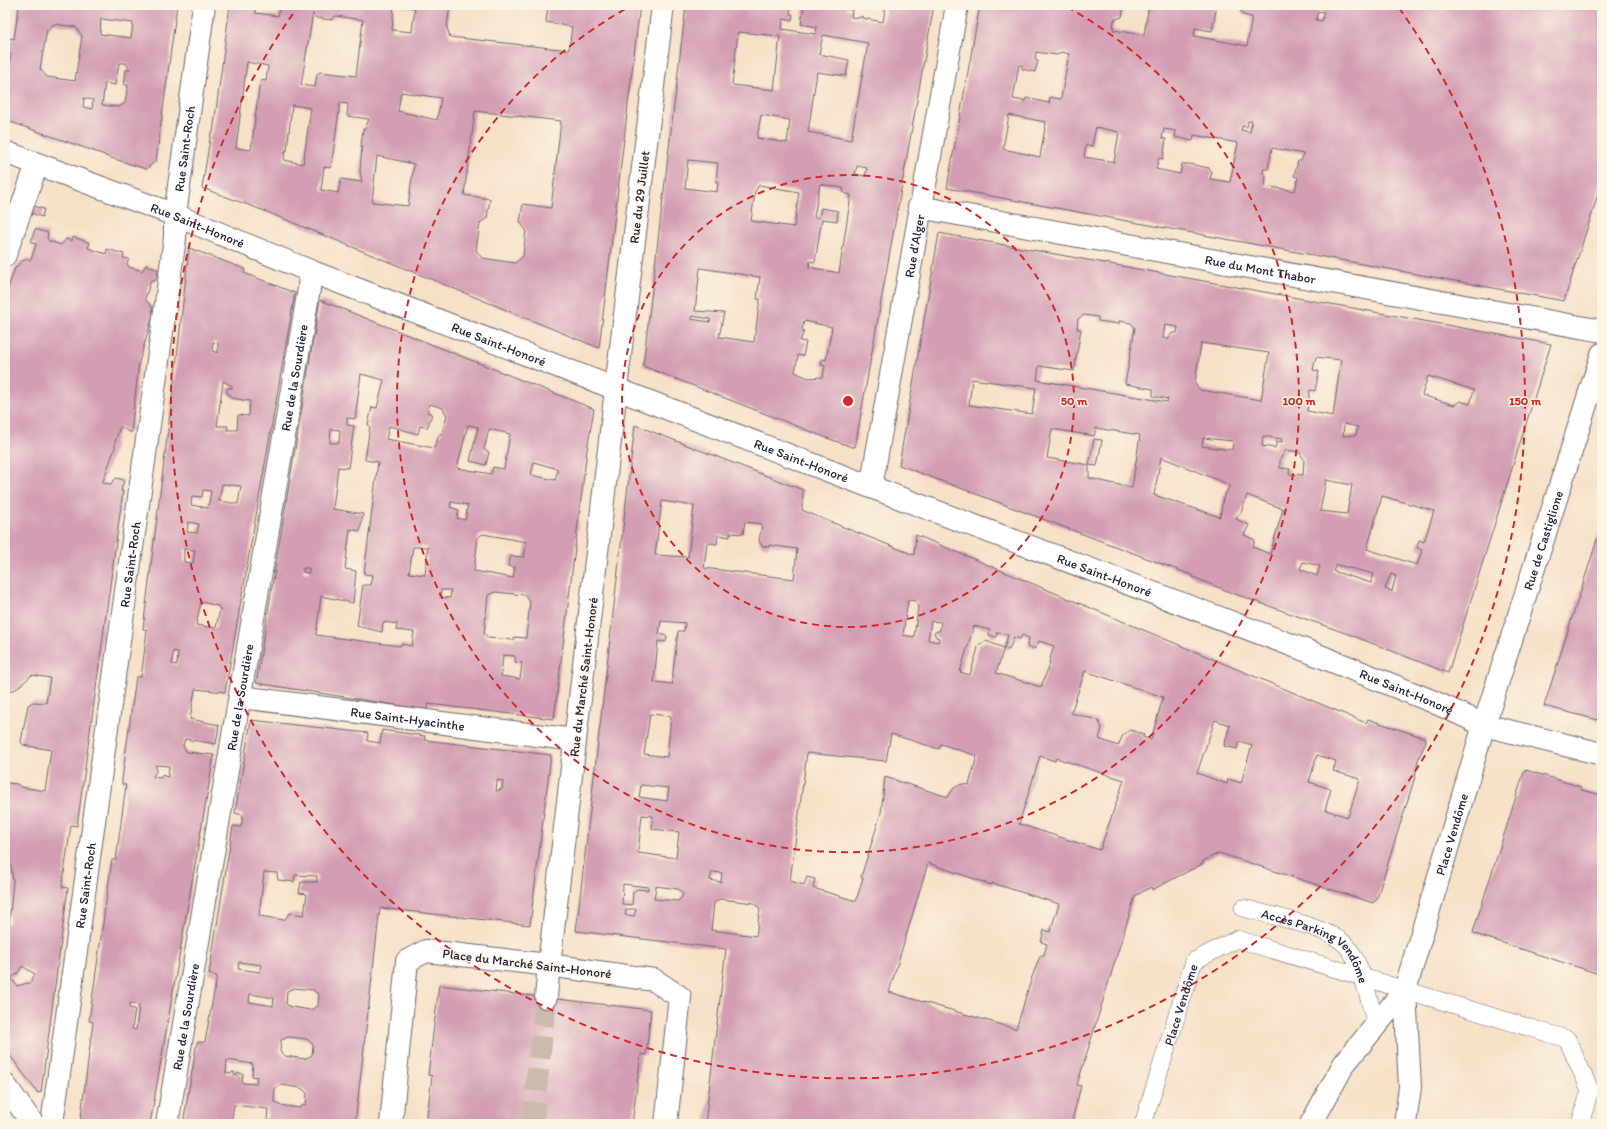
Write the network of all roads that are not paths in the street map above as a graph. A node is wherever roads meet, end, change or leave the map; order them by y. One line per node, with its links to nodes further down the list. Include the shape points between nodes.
1 (204, 5): 7 (street, Rue Saint-Roch)
2 (663, 5): 12 (street, Rue du 29 Juillet)
3 (957, 5): 6 (street, Rue d'Alger)
4 (5, 152): 5 (street, Rue Saint-Honoré)
5 (37, 164): 7 (street, Rue Saint-Honoré); 8 (street)
6 (920, 207): 10 (street, Rue du Mont Thabor); 13 (street, Rue d'Alger)
7 (175, 215): 9 (street, Rue Saint-Honoré); 27 (street, Rue Saint-Roch, via 175,238)
8 (5, 255)
9 (310, 271): 12 (street, Rue Saint-Honoré); 14 (street, Rue de la Sourdière)
10 (1602, 331)
11 (1602, 354): 15 (street, Rue de Castiglione)
12 (617, 388): 13 (street, Rue Saint-Honoré); 16 (street, Rue du Marché Saint-Honoré)
13 (871, 487): 15 (street, Rue Saint-Honoré, via 1310,652)
14 (241, 697): 16 (street, Rue Saint-Hyacinthe); 28 (street, Rue de la Sourdière)
15 (1484, 725): 17 (street, Rue Saint-Honoré); 21 (street, Place Vendôme)
16 (575, 740): 19 (street, Rue du Marché Saint-Honoré)
17 (1602, 754)
18 (1243, 908): 20 (lane, Accès Parking Vendôme, via 1331,933 1346,946)
19 (550, 965): 22 (street, Rue du Marché Saint-Honoré); 29 (street, Place du Marché Saint-Honoré, via 426,951 407,961); 30 (street, Place du Marché Saint-Honoré, via 654,980 680,997)
20 (1362, 977): 21 (lane, Place Vendôme); 23 (lane, Accès Parking Vendôme); 31 (lane, Place Vendôme, via 1237,939 1194,961)
21 (1405, 990): 23 (street, Place Vendôme); 32 (street, Place Vendôme, via 1410,1087); 33 (lane, Place Vendôme, via 1567,1039 1590,1090)
22 (546, 998)
23 (1376, 1025): 25 (street, Place Vendôme, via 1344,1064)
24 (5, 1085): 26 (street)
25 (1315, 1123)
26 (33, 1124)
27 (52, 1124)
28 (166, 1124)
29 (391, 1124)
30 (666, 1124)
31 (1143, 1124)
32 (1405, 1124)
33 (1580, 1124)

